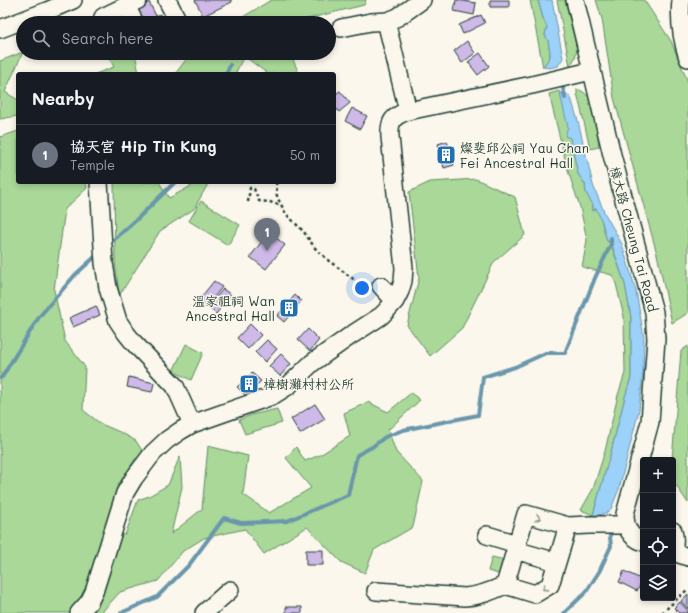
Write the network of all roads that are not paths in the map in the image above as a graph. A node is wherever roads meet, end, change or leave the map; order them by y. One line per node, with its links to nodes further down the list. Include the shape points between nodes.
1 (73, 0): 7 (street)
2 (167, 0): 10 (street)
3 (422, 0): 11 (street, via 398,17)
4 (575, 0): 16 (street, 樟大路 Cheung Tai Road)
5 (681, 0): 15 (street, via 681,28)
6 (130, 3): 8 (street); 9 (street)
7 (34, 16)
8 (105, 16)
9 (133, 16)
10 (175, 16)
11 (386, 21): 13 (street); 17 (street)
12 (16, 23): 14 (street)
13 (341, 28)
14 (0, 29)
15 (688, 58)
16 (591, 71): 17 (street, via 532,86); 22 (street, 樟大路 Cheung Tai Road, via 654,312 656,338 650,422)
17 (408, 111): 20 (street, via 398,115 389,127 404,268 403,281)
18 (99, 184): 21 (street, via 104,263 118,321 134,343 175,386)
19 (375, 288): 20 (street)
20 (395, 301): 21 (street, via 381,316 312,362 278,393)
21 (192, 424): 34 (street, via 167,440 153,453 129,486 120,505 94,592)
22 (638, 491): 23 (street, 樟大路 Cheung Tai Road, via 625,514)
23 (623, 525): 24 (street); 26 (street)
24 (568, 526): 27 (street, one-way to 24, via 526,514); 30 (street)
25 (487, 535): 27 (street)
26 (640, 540)
27 (516, 547): 30 (street); 31 (street)
28 (676, 552): 29 (street)
29 (688, 557)
30 (557, 562): 31 (street, one-way to 31, via 550,585 535,594)
31 (505, 585): 33 (street, via 469,597)
32 (230, 590): 35 (street)
33 (376, 591)
34 (79, 613)
35 (204, 613)

